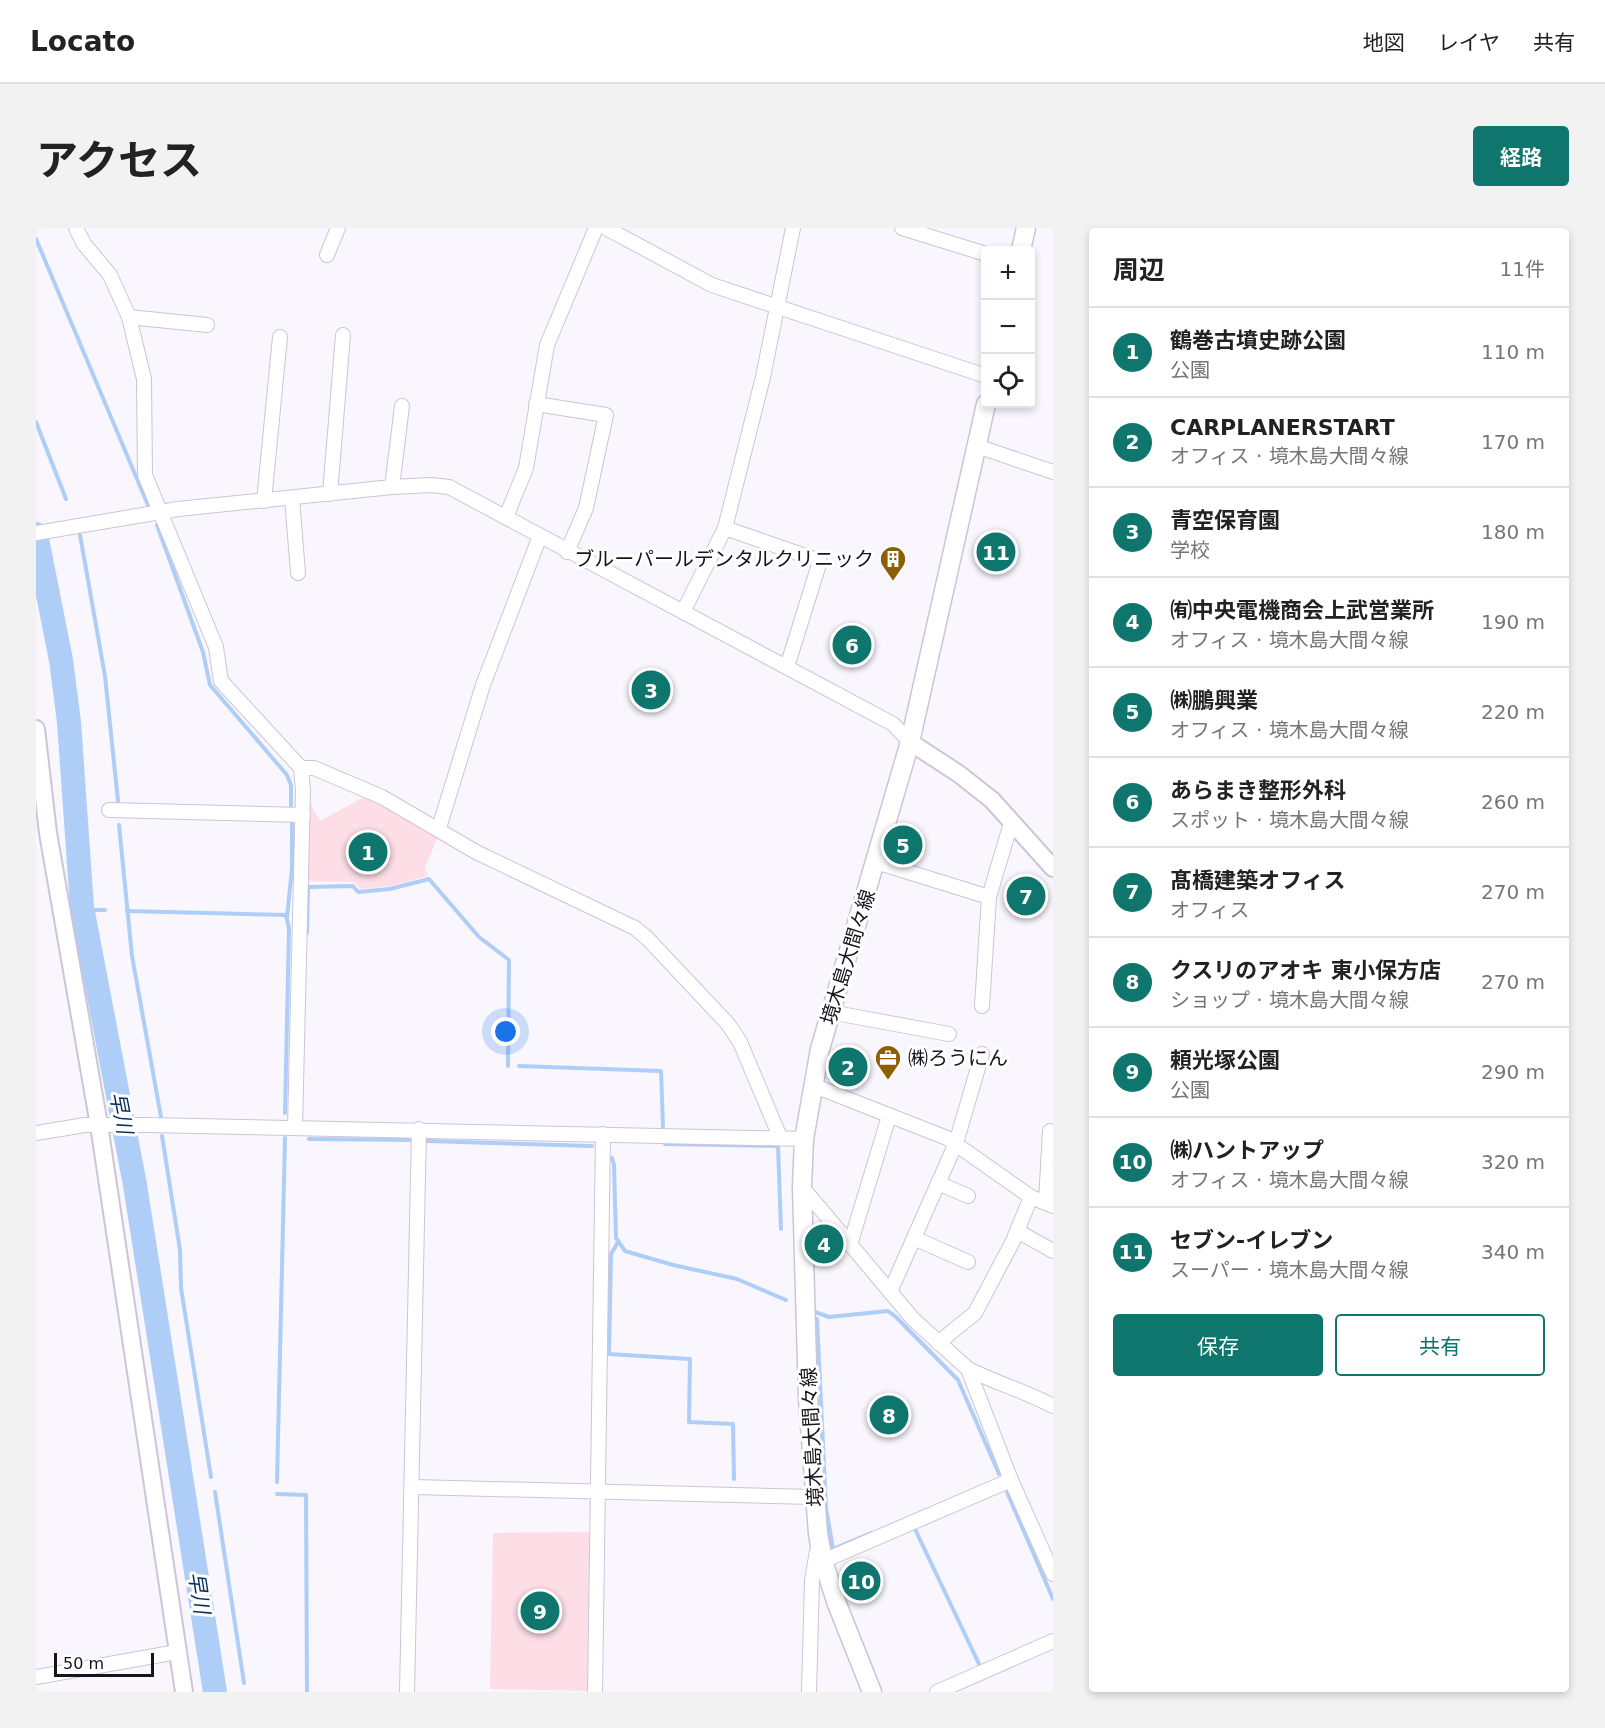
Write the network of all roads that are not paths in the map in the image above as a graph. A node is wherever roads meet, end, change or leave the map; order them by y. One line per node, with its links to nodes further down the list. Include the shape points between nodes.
1 (76, 228): 12 (street, via 84,244 111,274)
2 (338, 228): 10 (street)
3 (596, 228): 17 (street, via 547,345)
4 (606, 228): 11 (street, via 712,285)
5 (793, 228): 11 (street)
6 (902, 228): 9 (street)
7 (1026, 228): 8 (main road)
8 (1022, 246)
9 (981, 252)
10 (327, 255)
11 (778, 309): 16 (street); 28 (street)
12 (129, 318): 13 (street); 26 (street, via 144,379 145,475)
13 (207, 325)
14 (344, 335): 23 (street)
15 (280, 337): 25 (street)
16 (981, 374)
17 (536, 404): 27 (street, via 526,468); 31 (street, via 606,415 586,508)
18 (402, 406): 22 (street)
19 (985, 408): 20 (main road, 境木島大間々線)
20 (977, 446): 21 (street); 36 (main road, 境木島大間々線)
21 (1053, 472)
22 (392, 487): 23 (street); 27 (street, via 449,487)
23 (330, 494): 24 (street)
24 (292, 498): 25 (street); 32 (street)
25 (264, 501): 26 (street)
26 (162, 513): 29 (street); 37 (street, via 216,647 222,681)
27 (506, 517): 30 (street)
28 (724, 528): 33 (street); 34 (street, via 820,561)
29 (36, 533)
30 (540, 536): 31 (street); 41 (street, via 483,685)
31 (567, 552): 33 (street)
32 (298, 573)
33 (683, 612): 34 (street)
34 (787, 667): 36 (street, via 893,724)
35 (36, 729): 51 (street, via 50,844)
36 (910, 742): 40 (street, via 992,800); 42 (main road, 境木島大間々線)
37 (301, 768): 39 (street); 41 (street, via 314,768 382,797)
38 (109, 810): 39 (street)
39 (303, 815): 52 (street)
40 (1011, 823): 43 (street); 44 (street)
41 (439, 828): 57 (street, via 476,852 634,928 647,938 728,1024 740,1042)
42 (876, 862): 44 (street); 46 (main road, 境木島大間々線)
43 (1053, 868)
44 (990, 897): 45 (street)
45 (982, 1006)
46 (830, 1012): 47 (street); 49 (main road, 境木島大間々線)
47 (949, 1034)
48 (982, 1054): 59 (street)
49 (812, 1085): 50 (street); 58 (main road, 境木島大間々線)
50 (889, 1116): 59 (street); 67 (street)
51 (102, 1125): 52 (street); 55 (street); 82 (street)
52 (295, 1127): 53 (street)
53 (419, 1130): 56 (street); 75 (street)
54 (1050, 1131): 64 (street)
55 (36, 1133)
56 (603, 1134): 57 (street); 76 (street)
57 (780, 1137): 58 (street)
58 (804, 1139): 61 (main road, 境木島大間々線)
59 (956, 1143): 60 (street); 63 (street)
60 (938, 1183): 62 (street); 66 (street)
61 (802, 1187): 67 (street); 77 (main road, 境木島大間々線)
62 (968, 1196)
63 (1031, 1197): 64 (street); 65 (street)
64 (1050, 1204)
65 (1017, 1231): 68 (street); 71 (street, via 975,1313)
66 (914, 1238): 69 (street); 70 (street)
67 (850, 1245): 70 (street)
68 (1053, 1251)
69 (968, 1262)
70 (890, 1292): 71 (street)
71 (938, 1343): 72 (street)
72 (968, 1369): 73 (street); 74 (street)
73 (1053, 1406)
74 (1011, 1480): 79 (street); 80 (street)
75 (413, 1487): 76 (street); 85 (street)
76 (597, 1491): 77 (street); 86 (street)
77 (814, 1497): 78 (main road, 境木島大間々線)
78 (818, 1534): 79 (main road, 境木島大間々線); 87 (street, via 812,1580)
79 (823, 1561): 88 (main road, 境木島大間々線)
80 (1053, 1574)
81 (1053, 1641): 89 (street)
82 (177, 1652): 83 (street); 84 (street)
83 (36, 1677)
84 (184, 1692)
85 (407, 1692)
86 (595, 1692)
87 (809, 1692)
88 (872, 1692)
89 (937, 1692)

